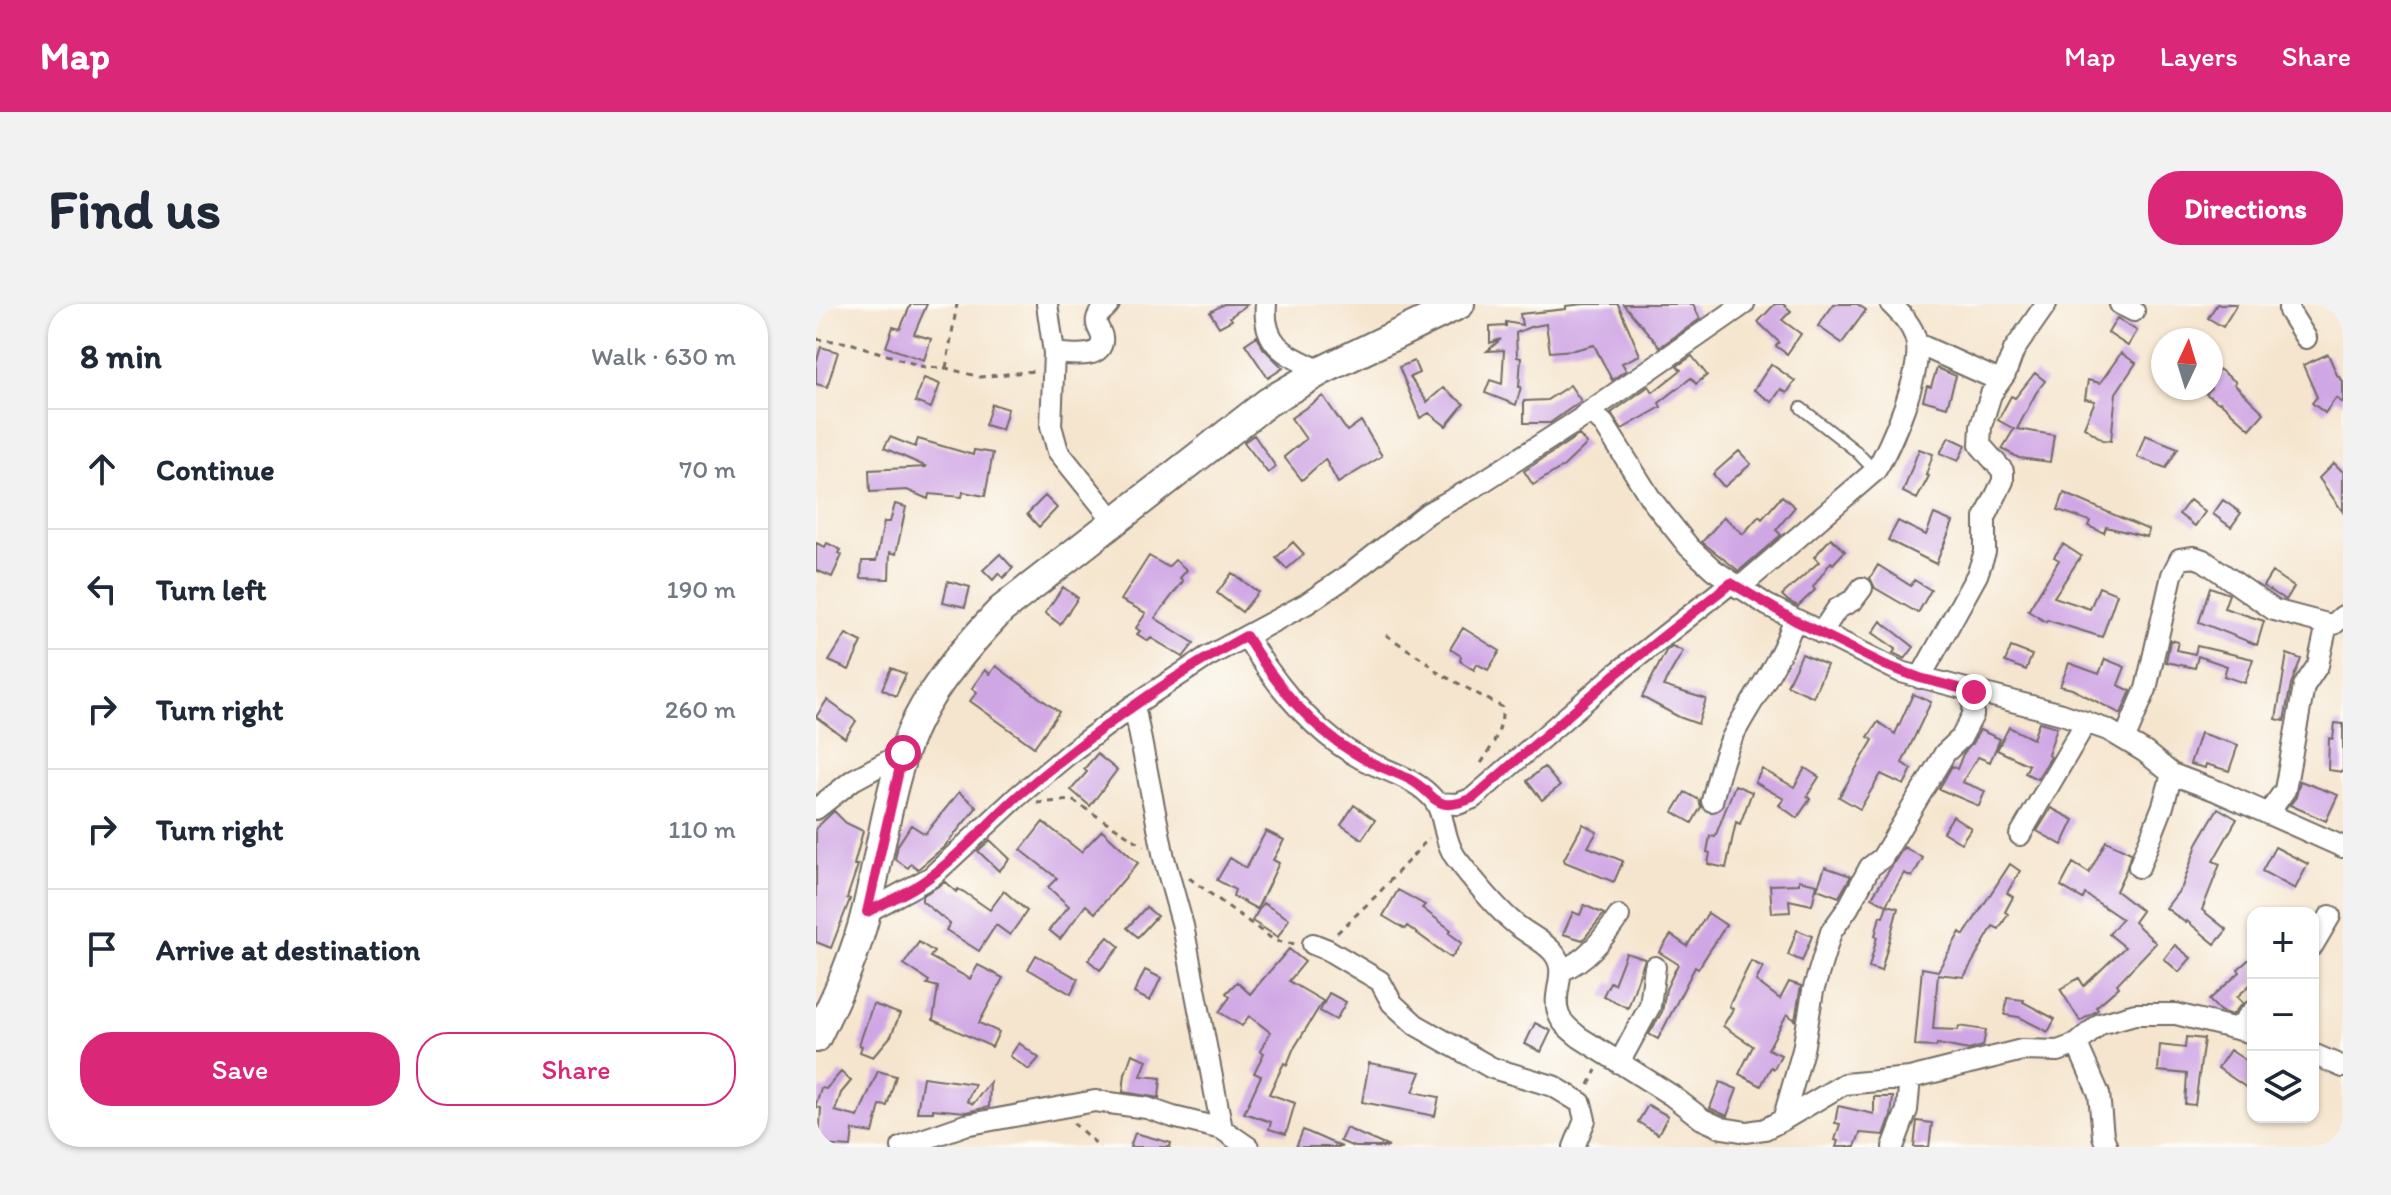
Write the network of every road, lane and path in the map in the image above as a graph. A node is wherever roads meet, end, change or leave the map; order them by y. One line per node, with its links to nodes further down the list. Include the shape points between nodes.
1 (957, 304): 14 (path)
2 (1047, 304): 13 (street)
3 (1109, 304): 13 (street, via 1096,321 1102,343 1098,351)
4 (1266, 304): 15 (street, via 1266,324 1276,346)
5 (1460, 304): 15 (street)
6 (1744, 304): 18 (street)
7 (1891, 304): 12 (street, via 1912,327)
8 (2046, 304): 16 (street)
9 (2289, 304): 10 (street)
10 (2306, 338)
11 (816, 339): 14 (path)
12 (1918, 344): 16 (street); 19 (street, via 1893,440)
13 (1054, 361): 14 (path, via 980,377); 20 (street, via 1051,426 1058,451)
14 (946, 368)
15 (1321, 371): 20 (street, via 1268,402)
16 (2000, 381): 28 (street, via 1979,438 1984,452 2003,471 1985,518 1985,552)
17 (1801, 408): 19 (lane)
18 (1583, 416): 21 (street, via 1599,418 1668,522); 27 (street, via 1428,513 1306,604)
19 (1875, 471): 21 (street)
20 (1115, 522): 33 (street, via 1001,610 970,643 917,719)
21 (1735, 585): 23 (street); 38 (street, via 1617,673 1473,798)
22 (1862, 588): 25 (street, via 1837,609)
23 (1794, 620): 25 (street); 36 (street, via 1771,675 1734,733)
24 (2335, 620): 32 (street, via 2274,610 2203,560 2180,559 2146,689); 39 (street, via 2304,686 2285,790)
25 (1821, 633): 28 (street)
26 (1386, 635): 34 (path, via 1437,672 1502,707 1491,748)
27 (1246, 636): 30 (street); 38 (street, via 1287,695 1315,724 1362,759 1413,781)
28 (1920, 678): 29 (street)
29 (1974, 692): 31 (street); 59 (street, via 1973,715 1961,738 1945,753 1831,932)
30 (1134, 705): 43 (street, via 1029,787 931,877); 60 (street)
31 (2086, 722): 32 (street); 40 (street)
32 (2125, 738): 35 (street)
33 (903, 753): 37 (street, via 853,780); 43 (street)
34 (1477, 769)
35 (2172, 774): 39 (street); 42 (street)
36 (1712, 801)
37 (816, 809)
38 (1439, 813): 47 (path, via 1416,855 1351,921 1329,940); 49 (street, via 1455,856 1509,919 1555,954)
39 (2268, 814): 41 (street)
40 (2020, 835)
41 (2343, 847)
42 (2139, 867)
43 (867, 912): 51 (street, via 849,973)
44 (1619, 916): 49 (street, via 1581,961)
45 (2330, 916): 46 (street)
46 (2319, 935)
47 (1313, 944): 57 (street, via 1380,981 1392,1003 1416,1025 1492,1068 1553,1086)
48 (1655, 967): 54 (street, via 1650,1006)
49 (1561, 971): 54 (street, via 1560,1019)
50 (2245, 1031): 52 (street, via 2145,1012 2094,1027)
51 (816, 1038)
52 (2077, 1044): 56 (street, via 2058,1051 2011,1052); 68 (street, via 2099,1094)
53 (2319, 1057): 55 (street)
54 (1612, 1058): 57 (path); 62 (street)
55 (2343, 1067)
56 (1910, 1078): 59 (street, via 1844,1084); 67 (street, via 1907,1110)
57 (1581, 1103): 66 (street, via 1585,1120)
58 (1055, 1108): 60 (street, via 1114,1102); 61 (street, via 995,1118); 64 (path)
59 (1783, 1120): 62 (street)
60 (1222, 1129): 65 (street)
61 (948, 1140): 63 (street)
62 (1743, 1140)
63 (902, 1147)
64 (1100, 1147)
65 (1248, 1147)
66 (1574, 1147)
67 (1893, 1147)
68 (2107, 1147)

